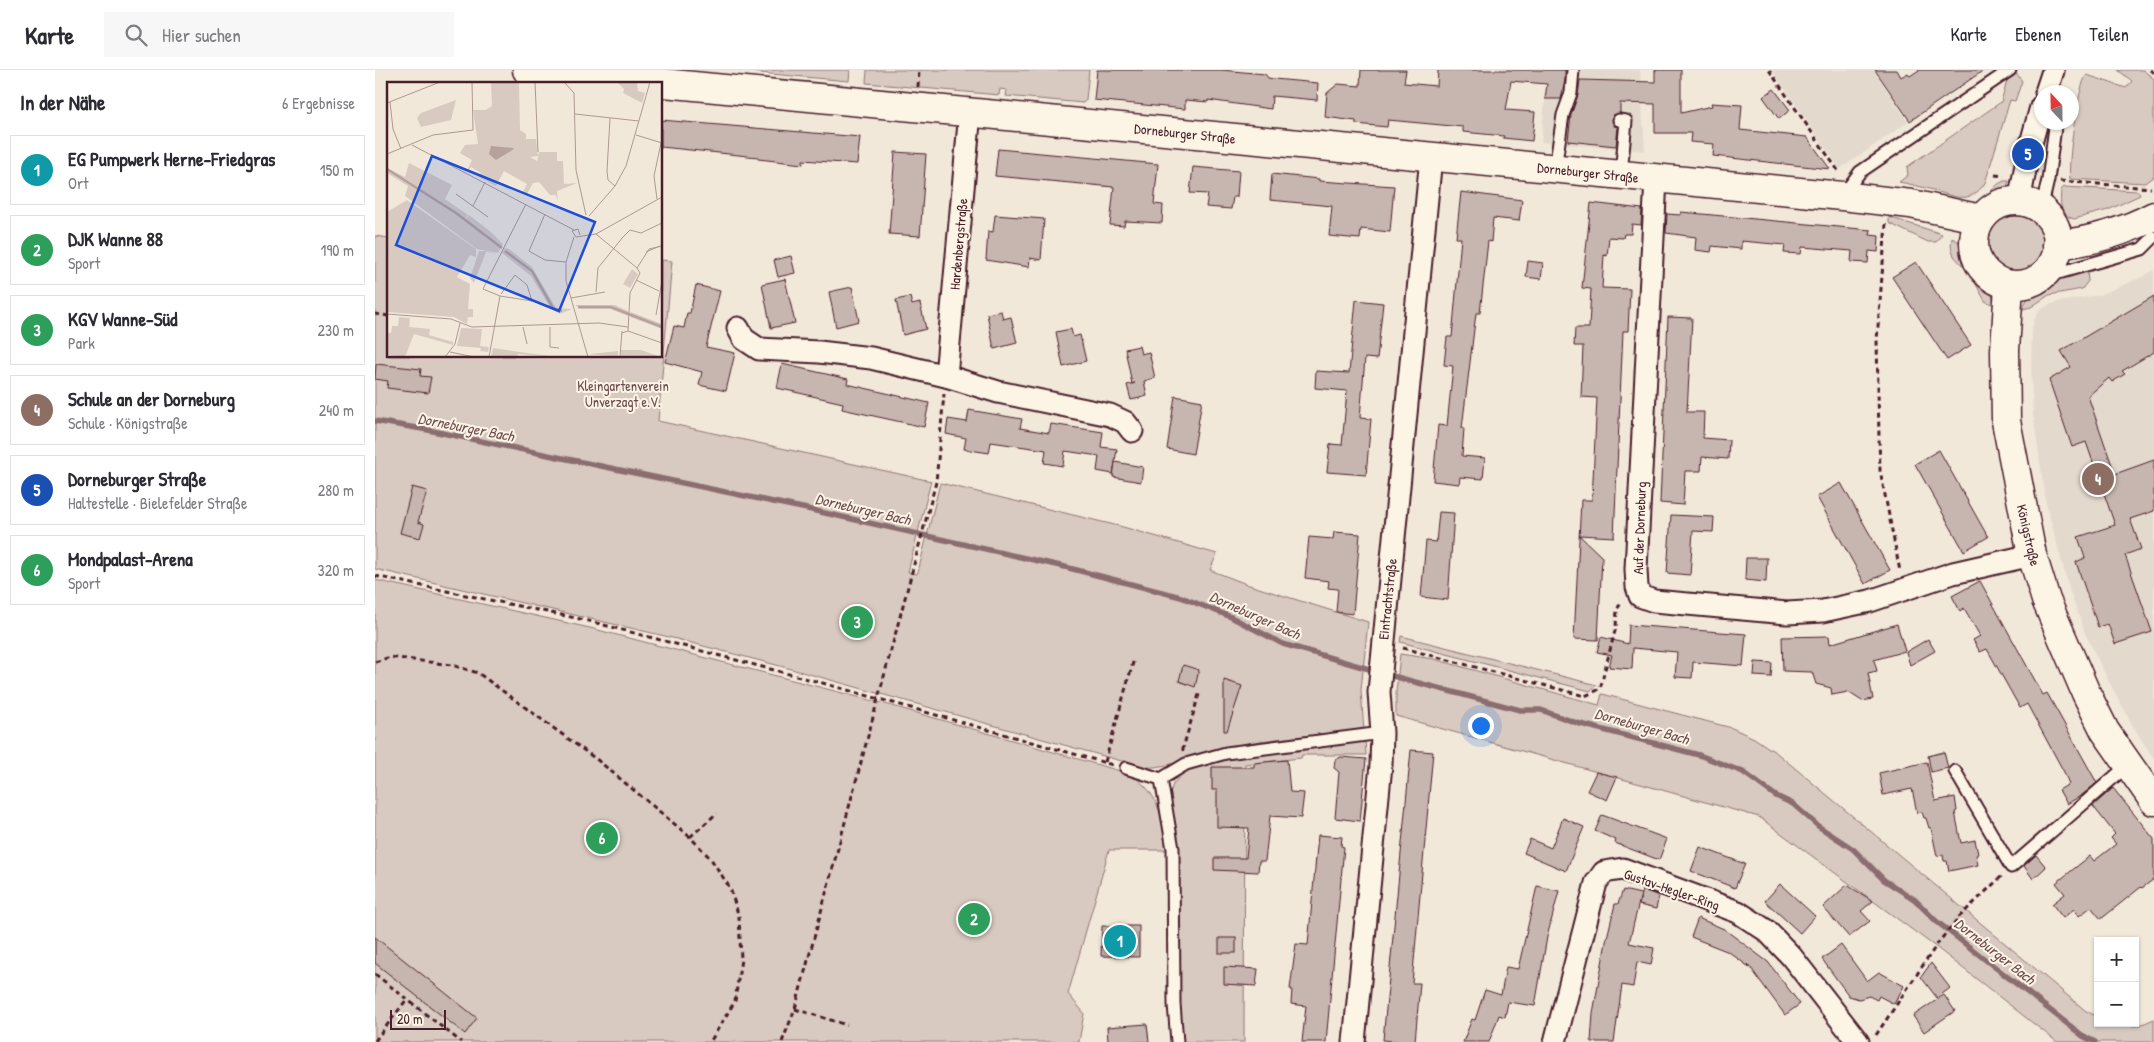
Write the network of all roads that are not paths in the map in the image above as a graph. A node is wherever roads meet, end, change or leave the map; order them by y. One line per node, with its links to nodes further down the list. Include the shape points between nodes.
1 (527, 70): 5 (street, Dorneburger Straße)
2 (1573, 70): 13 (lane)
3 (2011, 70): 16 (lane, via 1860,172)
4 (2055, 70): 7 (street)
5 (654, 82)
6 (663, 83): 8 (street, Dorneburger Straße)
7 (2050, 85)
8 (970, 112): 12 (street, Dorneburger Straße); 25 (street, Hardenbergstraße)
9 (1619, 120): 14 (lane, via 1626,121)
10 (2035, 130): 17 (street, via 2028,154)
11 (2055, 130): 17 (lane, via 2048,180)
12 (1431, 157): 13 (street, Dorneburger Straße); 28 (street, Eintrachtstraße, via 1383,643 1379,692)
13 (1555, 169): 14 (street, Dorneburger Straße)
14 (1621, 176): 15 (street, Dorneburger Straße)
15 (1656, 179): 16 (street, Dorneburger Straße); 27 (street, Auf der Dorneburg, via 1636,569 1638,593 1644,599 1805,613 1855,605 1953,573)
16 (1847, 190): 19 (street, Dorneburger Straße, via 1889,203 1924,222 1950,230)
17 (2030, 206): 19 (street, via 1998,206 1989,211); 21 (street, via 2054,226)
18 (2154, 216): 21 (street, via 2083,242)
19 (1977, 231): 23 (street, via 1974,252 1983,270)
20 (2154, 238): 22 (lane, via 2142,249)
21 (2057, 245): 22 (street, via 2053,262)
22 (2042, 276): 23 (street, via 2021,285)
23 (2009, 285): 27 (street, Königstraße, via 2005,350 2006,421)
24 (738, 328): 25 (street, via 743,340 759,349 871,358)
25 (946, 376): 26 (street, via 997,392 1110,415 1125,422)
26 (1132, 431)
27 (2032, 555): 29 (street, Königstraße, via 2086,693)
28 (1382, 733): 32 (lane, via 1248,749 1186,764); 35 (street, Eintrachtstraße)
29 (2128, 766): 31 (lane, via 2011,867); 33 (street, Königstraße)
30 (1126, 768): 32 (lane)
31 (1955, 772)
32 (1161, 779): 34 (lane, via 1173,849)
33 (2154, 801)
34 (1177, 1042)
35 (1355, 1042)
36 (1555, 1042): 37 (street, Gustav-Hegler-Ring, via 1596,883 1604,872 1623,870 1737,912 1767,931 1791,956)
37 (1858, 1042)

